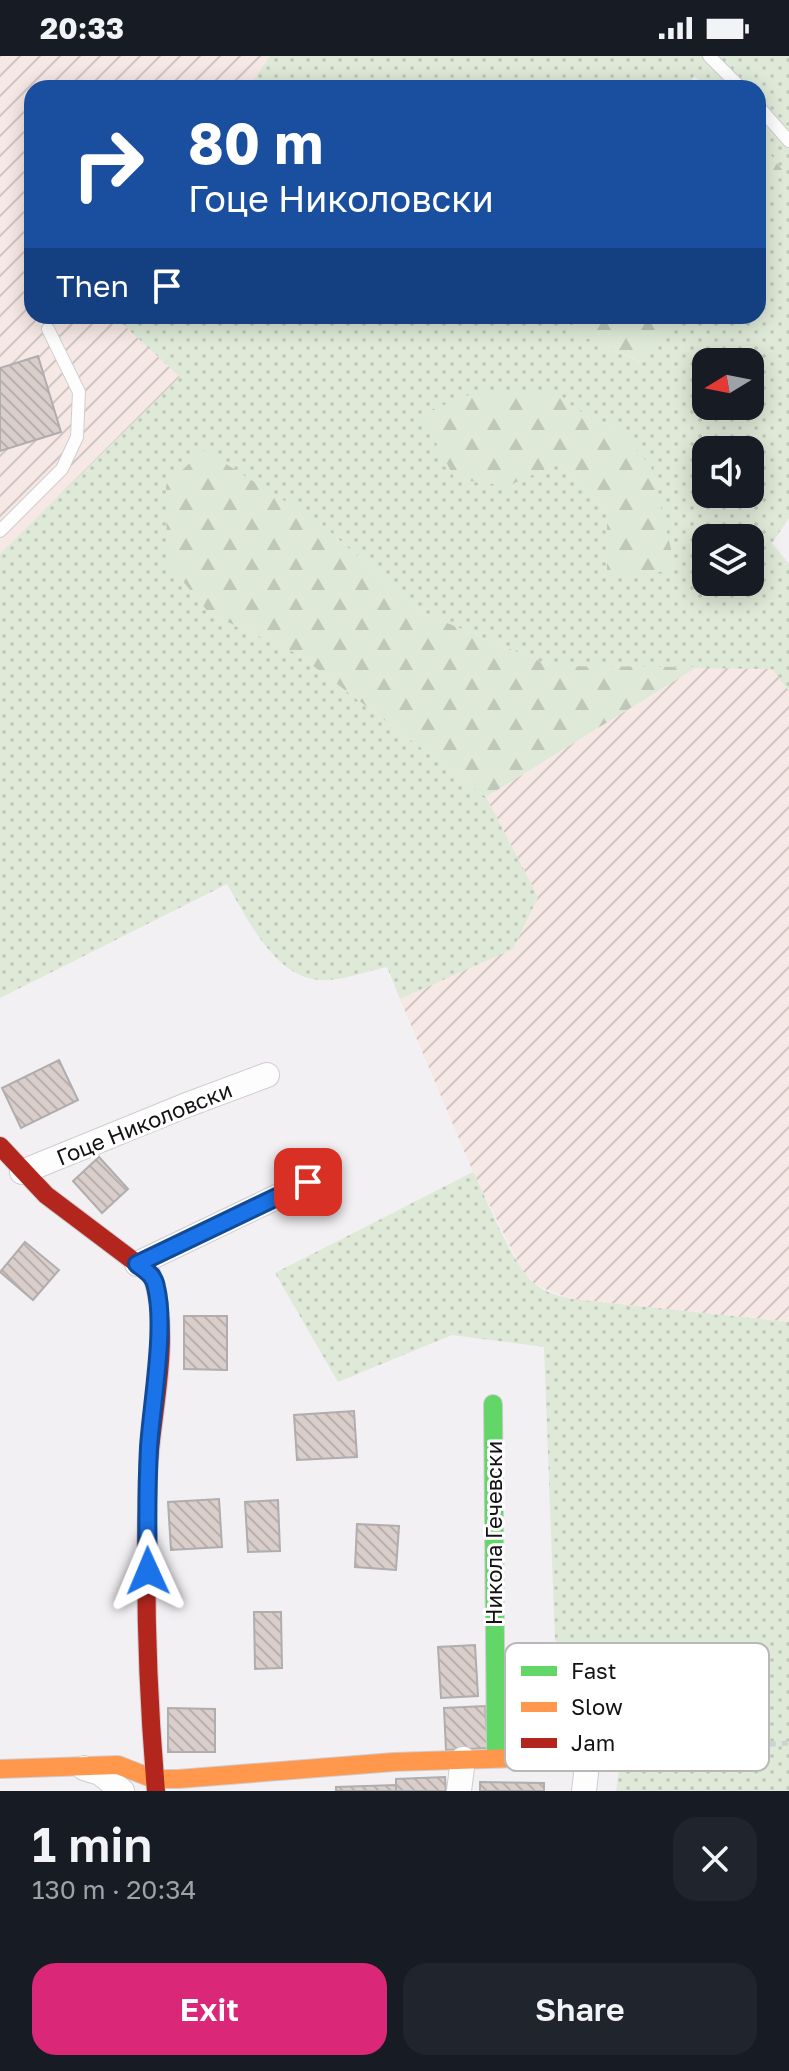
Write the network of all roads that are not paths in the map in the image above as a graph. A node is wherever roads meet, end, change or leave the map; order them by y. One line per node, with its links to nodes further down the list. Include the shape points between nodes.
1 (709, 56): 2 (lane)
2 (733, 80)
3 (766, 115): 4 (lane)
4 (789, 141)
5 (48, 329): 6 (lane, via 79,392 77,437 62,469)
6 (0, 531)
7 (267, 1075): 9 (street, Гоце Николовски)
8 (0, 1146): 9 (street, Гоце Николовски)
9 (22, 1172): 11 (street, Гоце Николовски)
10 (308, 1182): 11 (street)
11 (137, 1264): 21 (street, Гоце Николовски, via 155,1281 158,1311 147,1511)
12 (493, 1404): 13 (street, Никола Гечевски)
13 (496, 1758): 14 (street); 15 (street)
14 (505, 1758)
15 (463, 1759): 20 (street); 24 (street)
16 (80, 1767): 17 (street); 21 (street, via 118,1765); 22 (street, via 100,1773)
17 (0, 1769)
18 (586, 1771): 25 (street)
19 (222, 1776): 20 (street); 21 (street); 23 (street)
20 (324, 1779)
21 (155, 1785)
22 (122, 1791)
23 (202, 1791)
24 (459, 1791)
25 (584, 1791)

